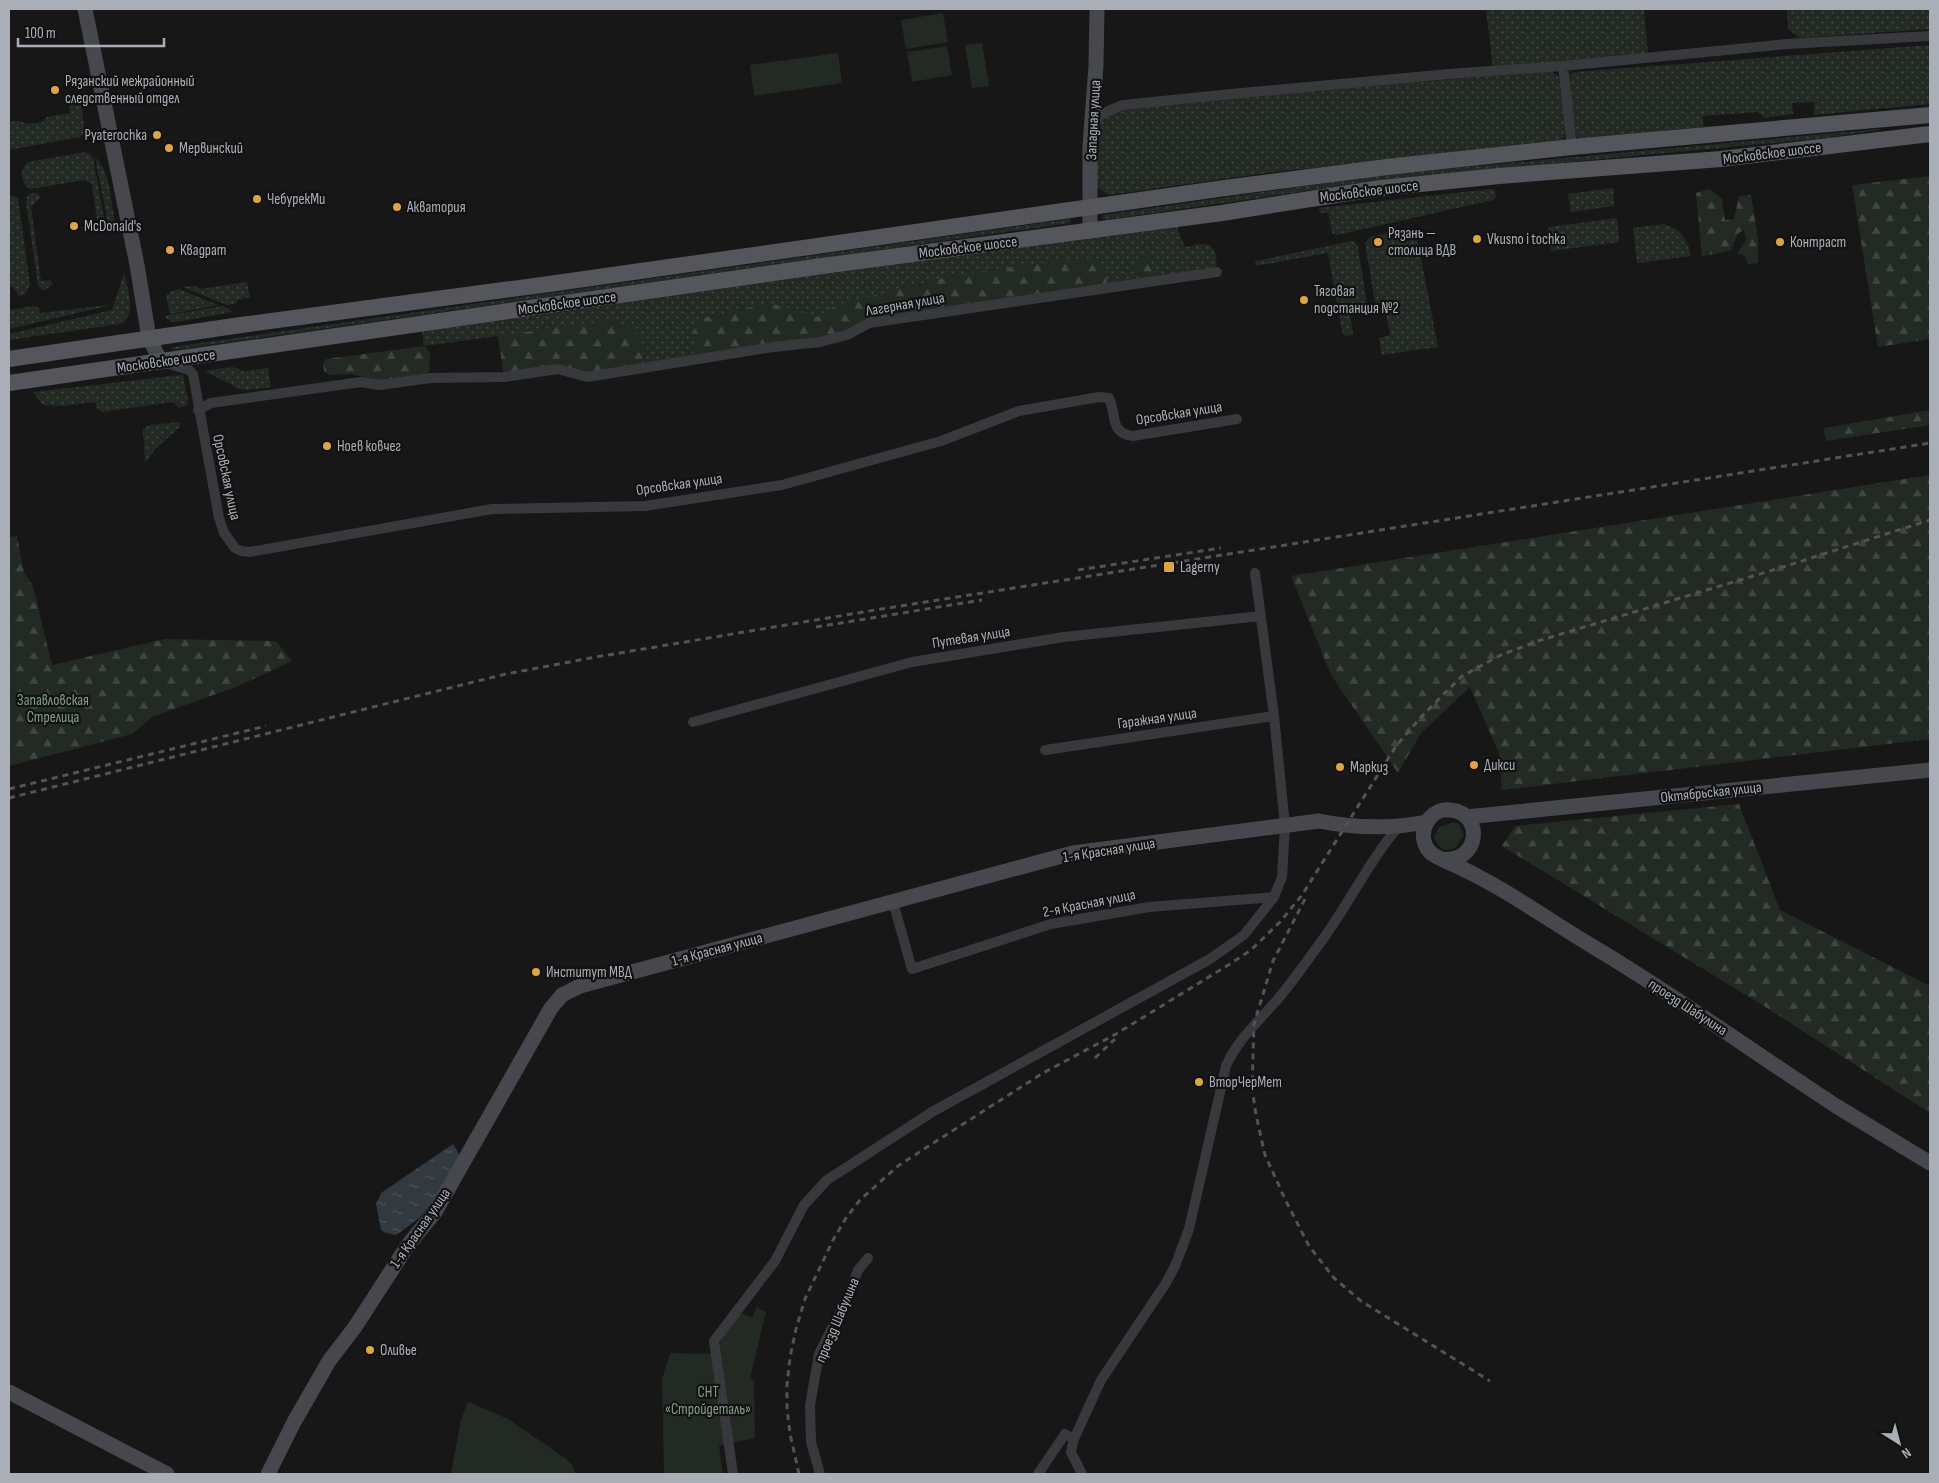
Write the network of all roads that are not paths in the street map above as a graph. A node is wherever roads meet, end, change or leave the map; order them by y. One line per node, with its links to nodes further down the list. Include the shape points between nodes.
1 (85, 9): 12 (street, via 136,257)
2 (1096, 9): 6 (street, Западная улица)
3 (1930, 36): 4 (street, via 1788,44)
4 (1563, 66): 6 (street, via 1274,89 1123,105 1101,114); 8 (street)
5 (1930, 115): 8 (main road, Московское шоссе)
6 (1092, 125): 9 (street, Западная улица)
7 (1930, 134): 10 (main road, Московское шоссе, via 1721,160 1381,188)
8 (1572, 147): 9 (main road, Московское шоссе, via 1387,167)
9 (1090, 207): 10 (street, Западная улица); 12 (main road, Московское шоссе)
10 (1090, 231): 14 (main road, Московское шоссе, via 822,266)
11 (1217, 272): 16 (street, Лагерная улица, via 869,323 847,335 820,342 587,377 558,369 504,377 431,378 379,385 361,382 211,403)
12 (149, 338): 13 (main road, Московское шоссе); 14 (street)
13 (11, 357)
14 (161, 362): 15 (main road, Московское шоссе); 16 (street, via 193,374)
15 (9, 383)
16 (198, 410): 17 (street, Орсовская улица, via 221,525 235,548 250,552 492,509 645,506 782,485 941,441 1019,412 1099,397 1109,398 1115,425 1127,436)
17 (1238, 419)
18 (1254, 573): 19 (street)
19 (1261, 616): 20 (street); 21 (street, Путевая улица, via 1064,637 912,662)
20 (1274, 716): 22 (street, Гаражная улица); 27 (street)
21 (693, 722)
22 (1045, 750)
23 (1930, 770): 24 (street, Октябрьская улица)
24 (1492, 814): 25 (street, Октябрьская улица); 29 (street)
25 (1466, 817): 26 (street, via 1459,812 1442,810); 29 (street)
26 (1426, 822): 28 (street, 1-я Красная улица); 30 (street)
27 (1285, 826): 28 (street, 1-я Красная улица, via 1319,821 1346,826); 34 (street, via 1282,877); 35 (street, 1-я Красная улица, via 1073,853)
28 (1399, 826): 30 (street, проезд Шабулина); 39 (street, via 1383,845 1324,938 1233,1050 1226,1066 1183,1247 1166,1283 1101,1380)
29 (1474, 831): 31 (street, via 1474,839)
30 (1424, 843): 32 (street, проезд Шабулина)
31 (1466, 854): 32 (street); 33 (street, via 1468,870)
32 (1442, 860): 33 (street, проезд Шабулина)
33 (1474, 874): 36 (street, проезд Шабулина, via 1615,959 1837,1106)
34 (1274, 897): 35 (street, 2-я Красная улица, via 1149,907 1051,924 912,969); 42 (street, via 1244,935 1210,959 932,1112 827,1180 804,1204 775,1261 714,1341)
35 (893, 902): 41 (street, 1-я Красная улица, via 580,986 562,995 551,1008 434,1212 329,1361)
36 (1930, 1163)
37 (868, 1258): 43 (street, проезд Шабулина, via 858,1270 819,1354 810,1405 811,1442)
38 (9, 1392): 40 (street)
39 (1074, 1439): 44 (street, via 1065,1434); 45 (street, via 1071,1452)
40 (167, 1474)
41 (268, 1474)
42 (732, 1474)
43 (820, 1474)
44 (1038, 1474)
45 (1082, 1474)

